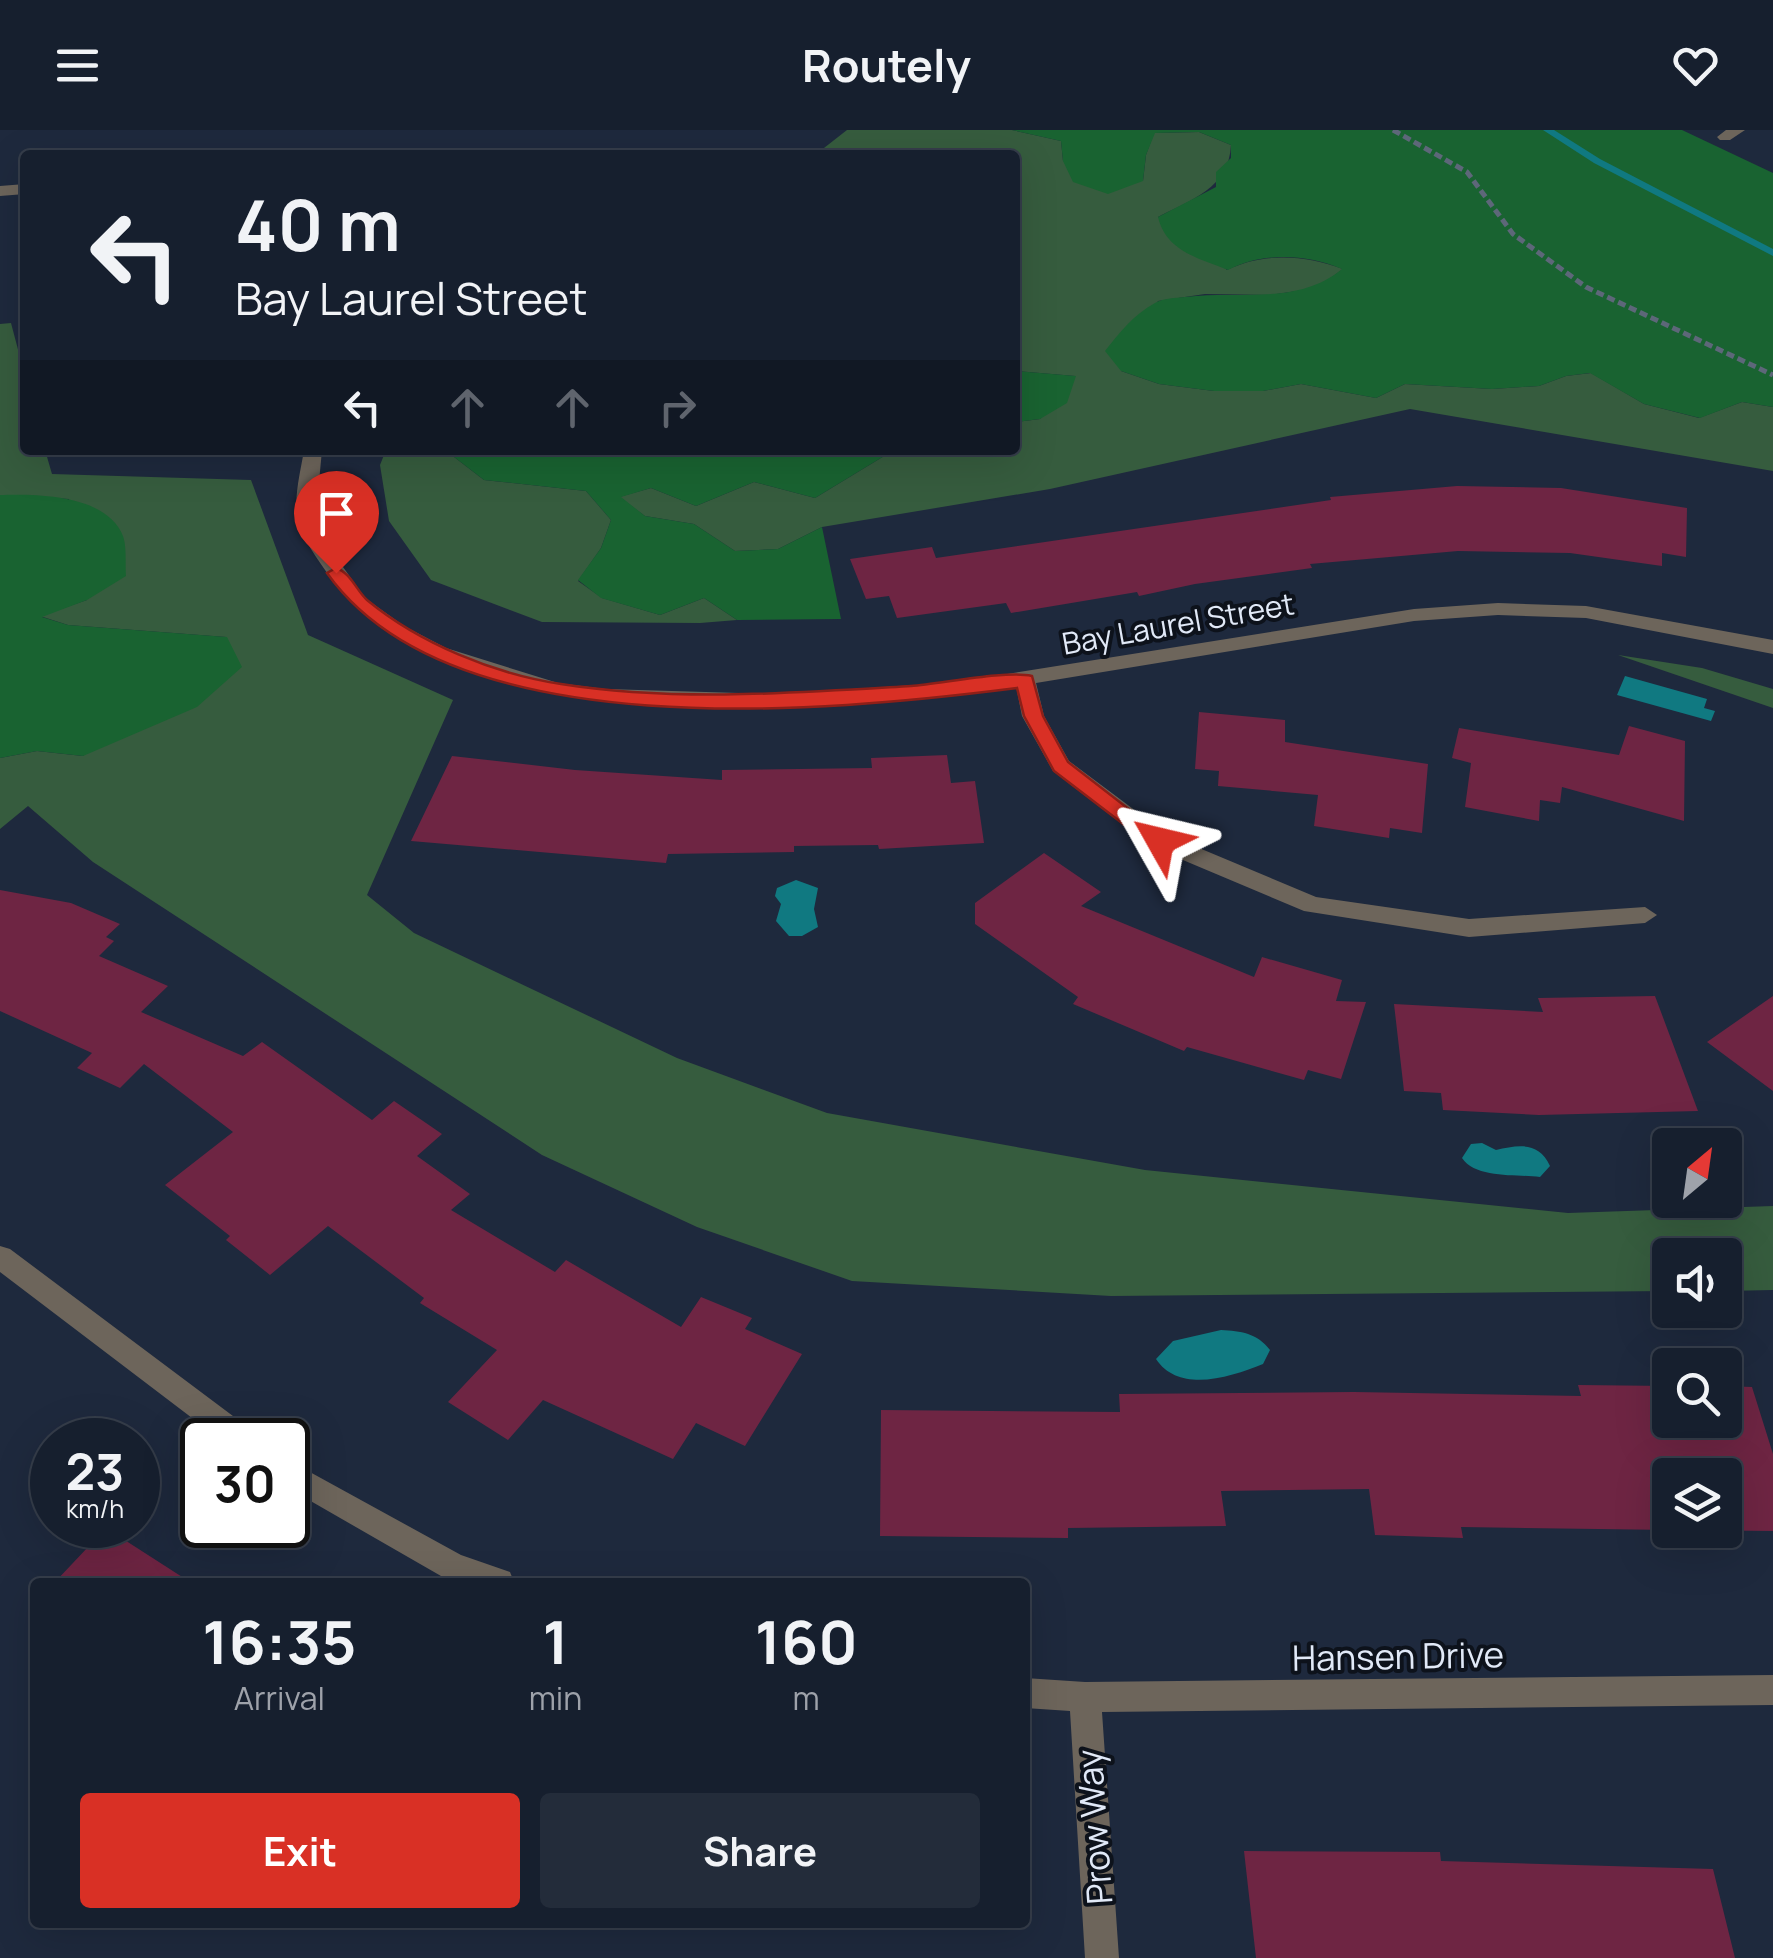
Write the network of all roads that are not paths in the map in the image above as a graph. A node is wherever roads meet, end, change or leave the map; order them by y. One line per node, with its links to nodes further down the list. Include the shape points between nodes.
1 (312, 455): 3 (street, Bay Laurel Street, via 306,514 316,542 358,602 397,631 482,669 604,696 770,701)
2 (1773, 648): 3 (street, Bay Laurel Street, via 1586,612 1498,609 1307,631)
3 (1025, 681): 4 (street, via 1034,716 1061,766 1160,841 1312,905 1469,928)
4 (1645, 916)
5 (0, 1258): 6 (street)
6 (214, 1418)
7 (310, 1485): 8 (street, via 452,1566)
8 (487, 1578)
9 (1773, 1690): 11 (street, Hansen Drive)
10 (1030, 1692): 11 (street, Hansen Drive)
11 (1085, 1697): 12 (street, Prow Way)
12 (1102, 1958)

